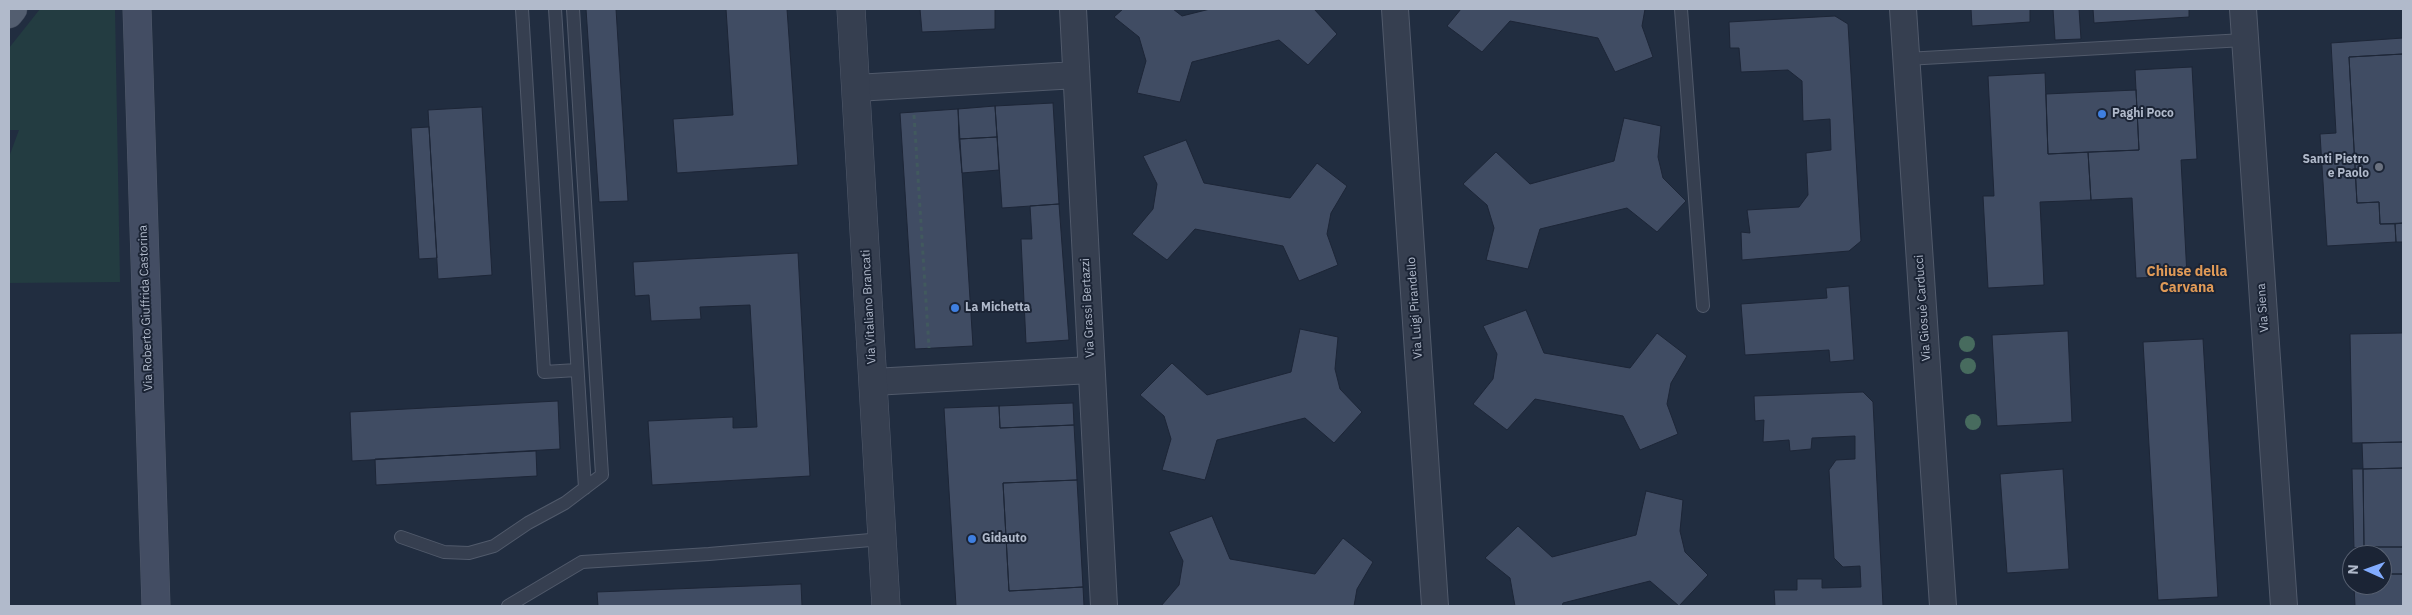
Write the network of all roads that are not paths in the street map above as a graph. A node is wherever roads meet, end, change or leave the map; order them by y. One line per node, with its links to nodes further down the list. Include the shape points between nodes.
1 (13, 9): 12 (main road)
2 (137, 9): 24 (main road, Via Roberto Giuffrida Castorina)
3 (522, 9): 18 (lane, via 544,372)
4 (555, 9): 18 (lane)
5 (573, 9): 21 (lane, via 602,475)
6 (851, 9): 16 (street, Via Vitaliano Brancati)
7 (1073, 9): 15 (street, Via Grassi Bertazzi)
8 (1395, 9): 28 (street, Via Luigi Pirandello)
9 (1681, 9): 17 (lane)
10 (1903, 9): 14 (street, Via Giosuè Carducci)
11 (2243, 9): 13 (street, Via Siena)
12 (9, 14)
13 (2244, 40): 14 (lane); 30 (street, Via Siena)
14 (1906, 59): 29 (street, Via Giosuè Carducci)
15 (1076, 75): 16 (street); 19 (street, Via Grassi Bertazzi)
16 (856, 88): 20 (street, Via Vitaliano Brancati)
17 (1703, 306)
18 (577, 370): 21 (lane)
19 (1091, 370): 20 (street); 27 (street, Via Grassi Bertazzi)
20 (873, 382): 23 (street, Via Vitaliano Brancati)
21 (584, 488): 22 (lane, via 494,546 469,553 444,552)
22 (401, 537)
23 (882, 539): 25 (lane, via 582,562); 26 (street, Via Vitaliano Brancati)
24 (156, 606)
25 (508, 606)
26 (886, 606)
27 (1104, 606)
28 (1435, 606)
29 (1943, 606)
30 (2284, 606)

